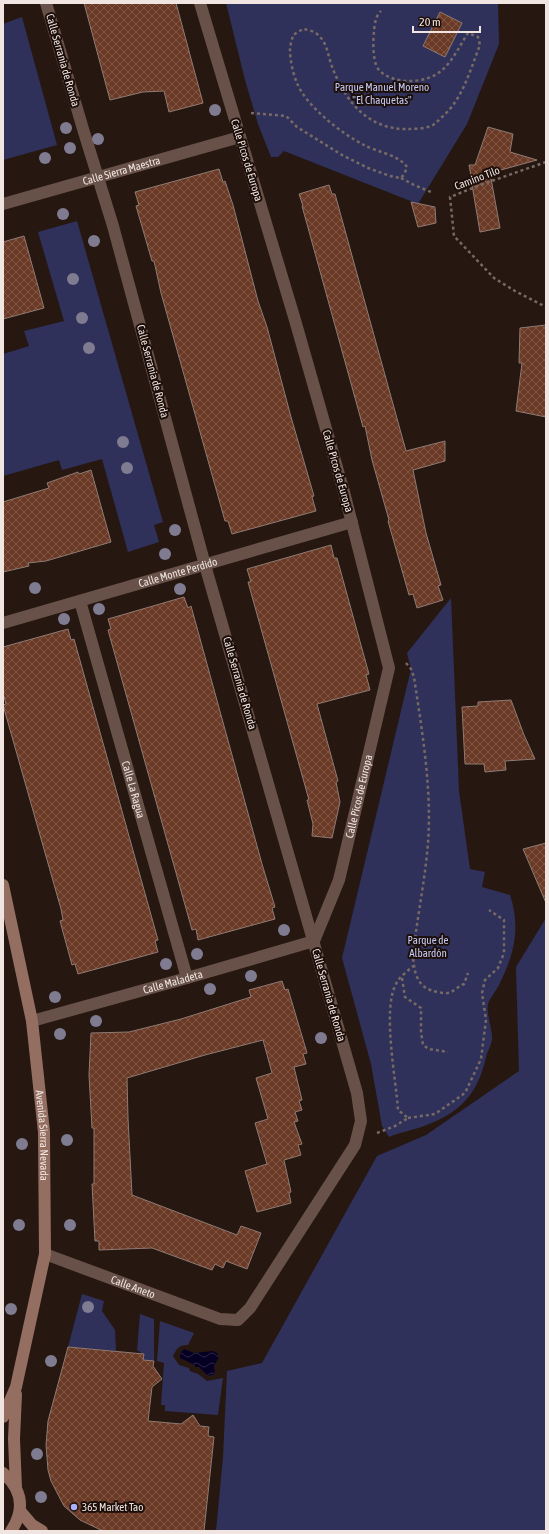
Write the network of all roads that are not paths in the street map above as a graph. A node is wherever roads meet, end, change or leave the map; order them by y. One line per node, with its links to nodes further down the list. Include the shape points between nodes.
1 (46, 3): 4 (street, Calle Serrania de Ronda)
2 (200, 3): 3 (street, Calle Picos de Europa)
3 (240, 137): 4 (street, Calle Sierra Maestra); 6 (street, Calle Picos de Europa)
4 (99, 177): 5 (street, Calle Sierra Maestra); 7 (street, Calle Serrania de Ronda)
5 (3, 204)
6 (352, 522): 7 (street, Calle Monte Perdido); 12 (street, Calle Picos de Europa, via 389,668 339,880)
7 (206, 565): 8 (street, Calle Monte Perdido); 12 (street, Calle Serrania de Ronda)
8 (80, 601): 9 (street, Calle Monte Perdido); 13 (street, Calle La Ragua)
9 (3, 623)
10 (3, 885): 11 (main road, Avenida Sierra Nevada)
11 (6, 909): 14 (main road, Avenida Sierra Nevada)
12 (314, 941): 13 (street, Calle Maladeta); 16 (street, Calle Serrania de Ronda, via 357,1093 361,1121 355,1145 250,1308 238,1320)
13 (187, 978): 14 (street, Calle Maladeta)
14 (32, 1021): 15 (main road, Avenida Sierra Nevada, via 44,1132)
15 (45, 1254): 16 (street, Calle Aneto); 17 (main road, Avenida Sierra Nevada)
16 (220, 1319)
17 (16, 1387): 18 (main road, Avenida Sierra Nevada); 20 (main road, Avenida Sierra Nevada)
18 (3, 1417)
19 (3, 1473): 20 (main road)
20 (16, 1488): 21 (main road, Avenida Sierra Nevada, via 20,1499)
21 (20, 1511): 22 (main road); 23 (main road, via 32,1525)
22 (11, 1531)
23 (42, 1531)

